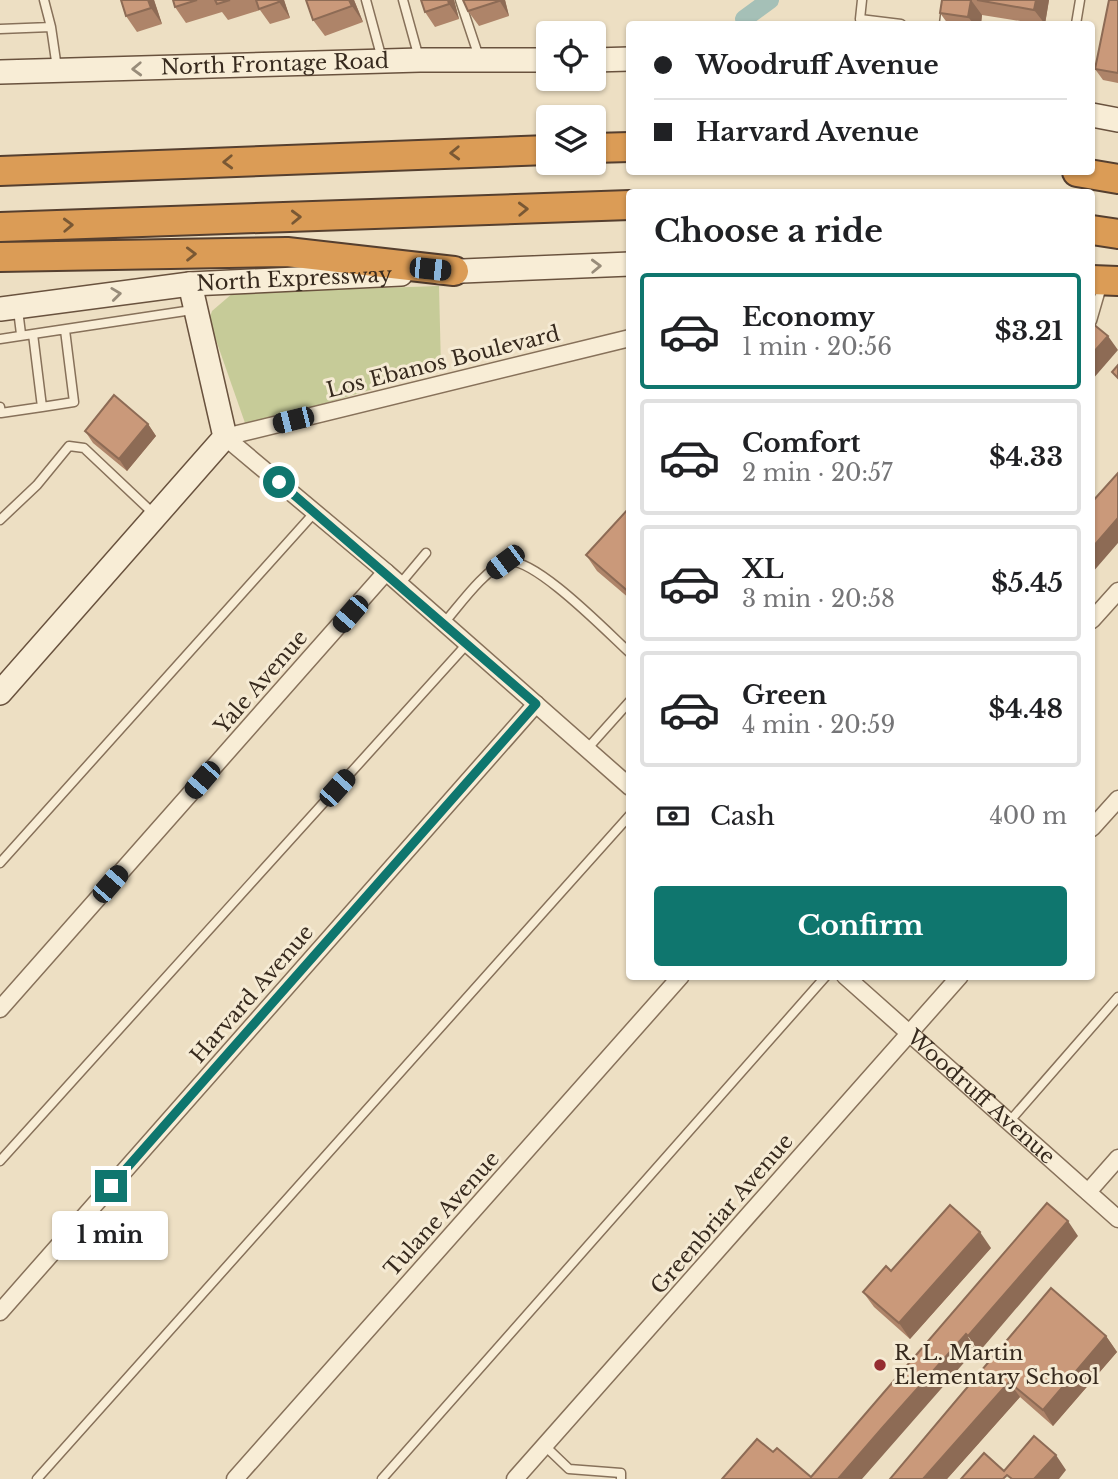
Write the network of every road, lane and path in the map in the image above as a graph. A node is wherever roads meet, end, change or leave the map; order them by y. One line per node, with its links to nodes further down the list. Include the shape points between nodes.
1 (44, 0): 11 (lane)
2 (366, 0): 18 (lane)
3 (403, 0): 14 (lane)
4 (460, 0): 15 (lane)
5 (862, 0): 8 (lane, via 860,19)
6 (947, 0): 9 (lane)
7 (1080, 0): 10 (lane)
8 (876, 21)
9 (944, 21)
10 (1076, 21)
11 (51, 27): 12 (lane); 19 (lane)
12 (0, 29)
13 (626, 59): 17 (main road)
14 (420, 60): 15 (main road, North Frontage Road); 18 (main road, North Frontage Road)
15 (480, 60): 16 (main road, North Frontage Road)
16 (536, 60)
17 (606, 60)
18 (383, 62): 19 (main road, North Frontage Road, one-way to 19)
19 (58, 71): 20 (main road, North Frontage Road)
20 (0, 72)
21 (1095, 116): 22 (main road)
22 (1118, 120)
23 (626, 146): 24 (highway)
24 (606, 147)
25 (536, 150): 26 (highway, one-way to 26)
26 (0, 171)
27 (1092, 175): 28 (highway)
28 (1118, 180)
29 (626, 205): 30 (highway, one-way to 29)
30 (0, 227)
31 (1095, 230): 32 (highway)
32 (1118, 234)
33 (0, 257): 35 (highway, one-way to 35, via 287,252)
34 (626, 264): 35 (main road, North Expressway, one-way to 34)
35 (454, 271): 36 (main road, North Expressway)
36 (190, 284): 38 (main road, North Expressway, one-way to 36); 39 (main road)
37 (1104, 287): 40 (lane)
38 (9, 308): 42 (lane)
39 (196, 310): 41 (lane); 48 (main road)
40 (1095, 312)
41 (65, 330): 43 (lane); 47 (lane, via 74,402)
42 (21, 334): 43 (lane); 44 (lane)
43 (33, 334): 47 (lane)
44 (0, 339)
45 (626, 339): 48 (street, Los Ebanos Boulevard)
46 (0, 407): 47 (lane, via 1,413)
47 (42, 407)
48 (225, 437): 49 (street); 50 (main road)
49 (315, 512): 53 (street); 68 (lane)
50 (156, 516): 51 (lane, via 84,448 69,446); 60 (main road)
51 (0, 520)
52 (426, 553): 54 (lane)
53 (386, 572): 54 (street); 74 (street, Yale Avenue)
54 (400, 584): 57 (street)
55 (1118, 591): 56 (street)
56 (1095, 617)
57 (444, 623): 58 (street); 59 (lane, via 480,582 505,562 515,562 537,570)
58 (467, 643): 61 (street); 78 (lane)
59 (626, 649)
60 (0, 693)
61 (536, 704): 63 (street); 81 (street, Harvard Avenue)
62 (626, 705): 63 (lane)
63 (587, 749): 64 (street)
64 (626, 783)
65 (1118, 799): 67 (street)
66 (626, 819): 83 (lane)
67 (1095, 825)
68 (0, 863)
69 (677, 980): 84 (street, Tulane Avenue)
70 (822, 980): 85 (lane)
71 (849, 980): 75 (street, Woodruff Avenue)
72 (956, 980): 75 (street, Greenbriar Avenue)
73 (1118, 997): 76 (lane)
74 (0, 1009)
75 (909, 1034): 76 (street, Woodruff Avenue); 82 (street, Greenbriar Avenue)
76 (1009, 1122): 79 (street, Woodruff Avenue)
77 (1118, 1158): 79 (street)
78 (0, 1161)
79 (1088, 1192): 80 (street, Woodruff Avenue)
80 (1118, 1219)
81 (0, 1312)
82 (545, 1446): 86 (street, Greenbriar Avenue); 87 (lane, via 569,1469 621,1473)
83 (37, 1479)
84 (234, 1479)
85 (382, 1479)
86 (516, 1479)
87 (621, 1479)

